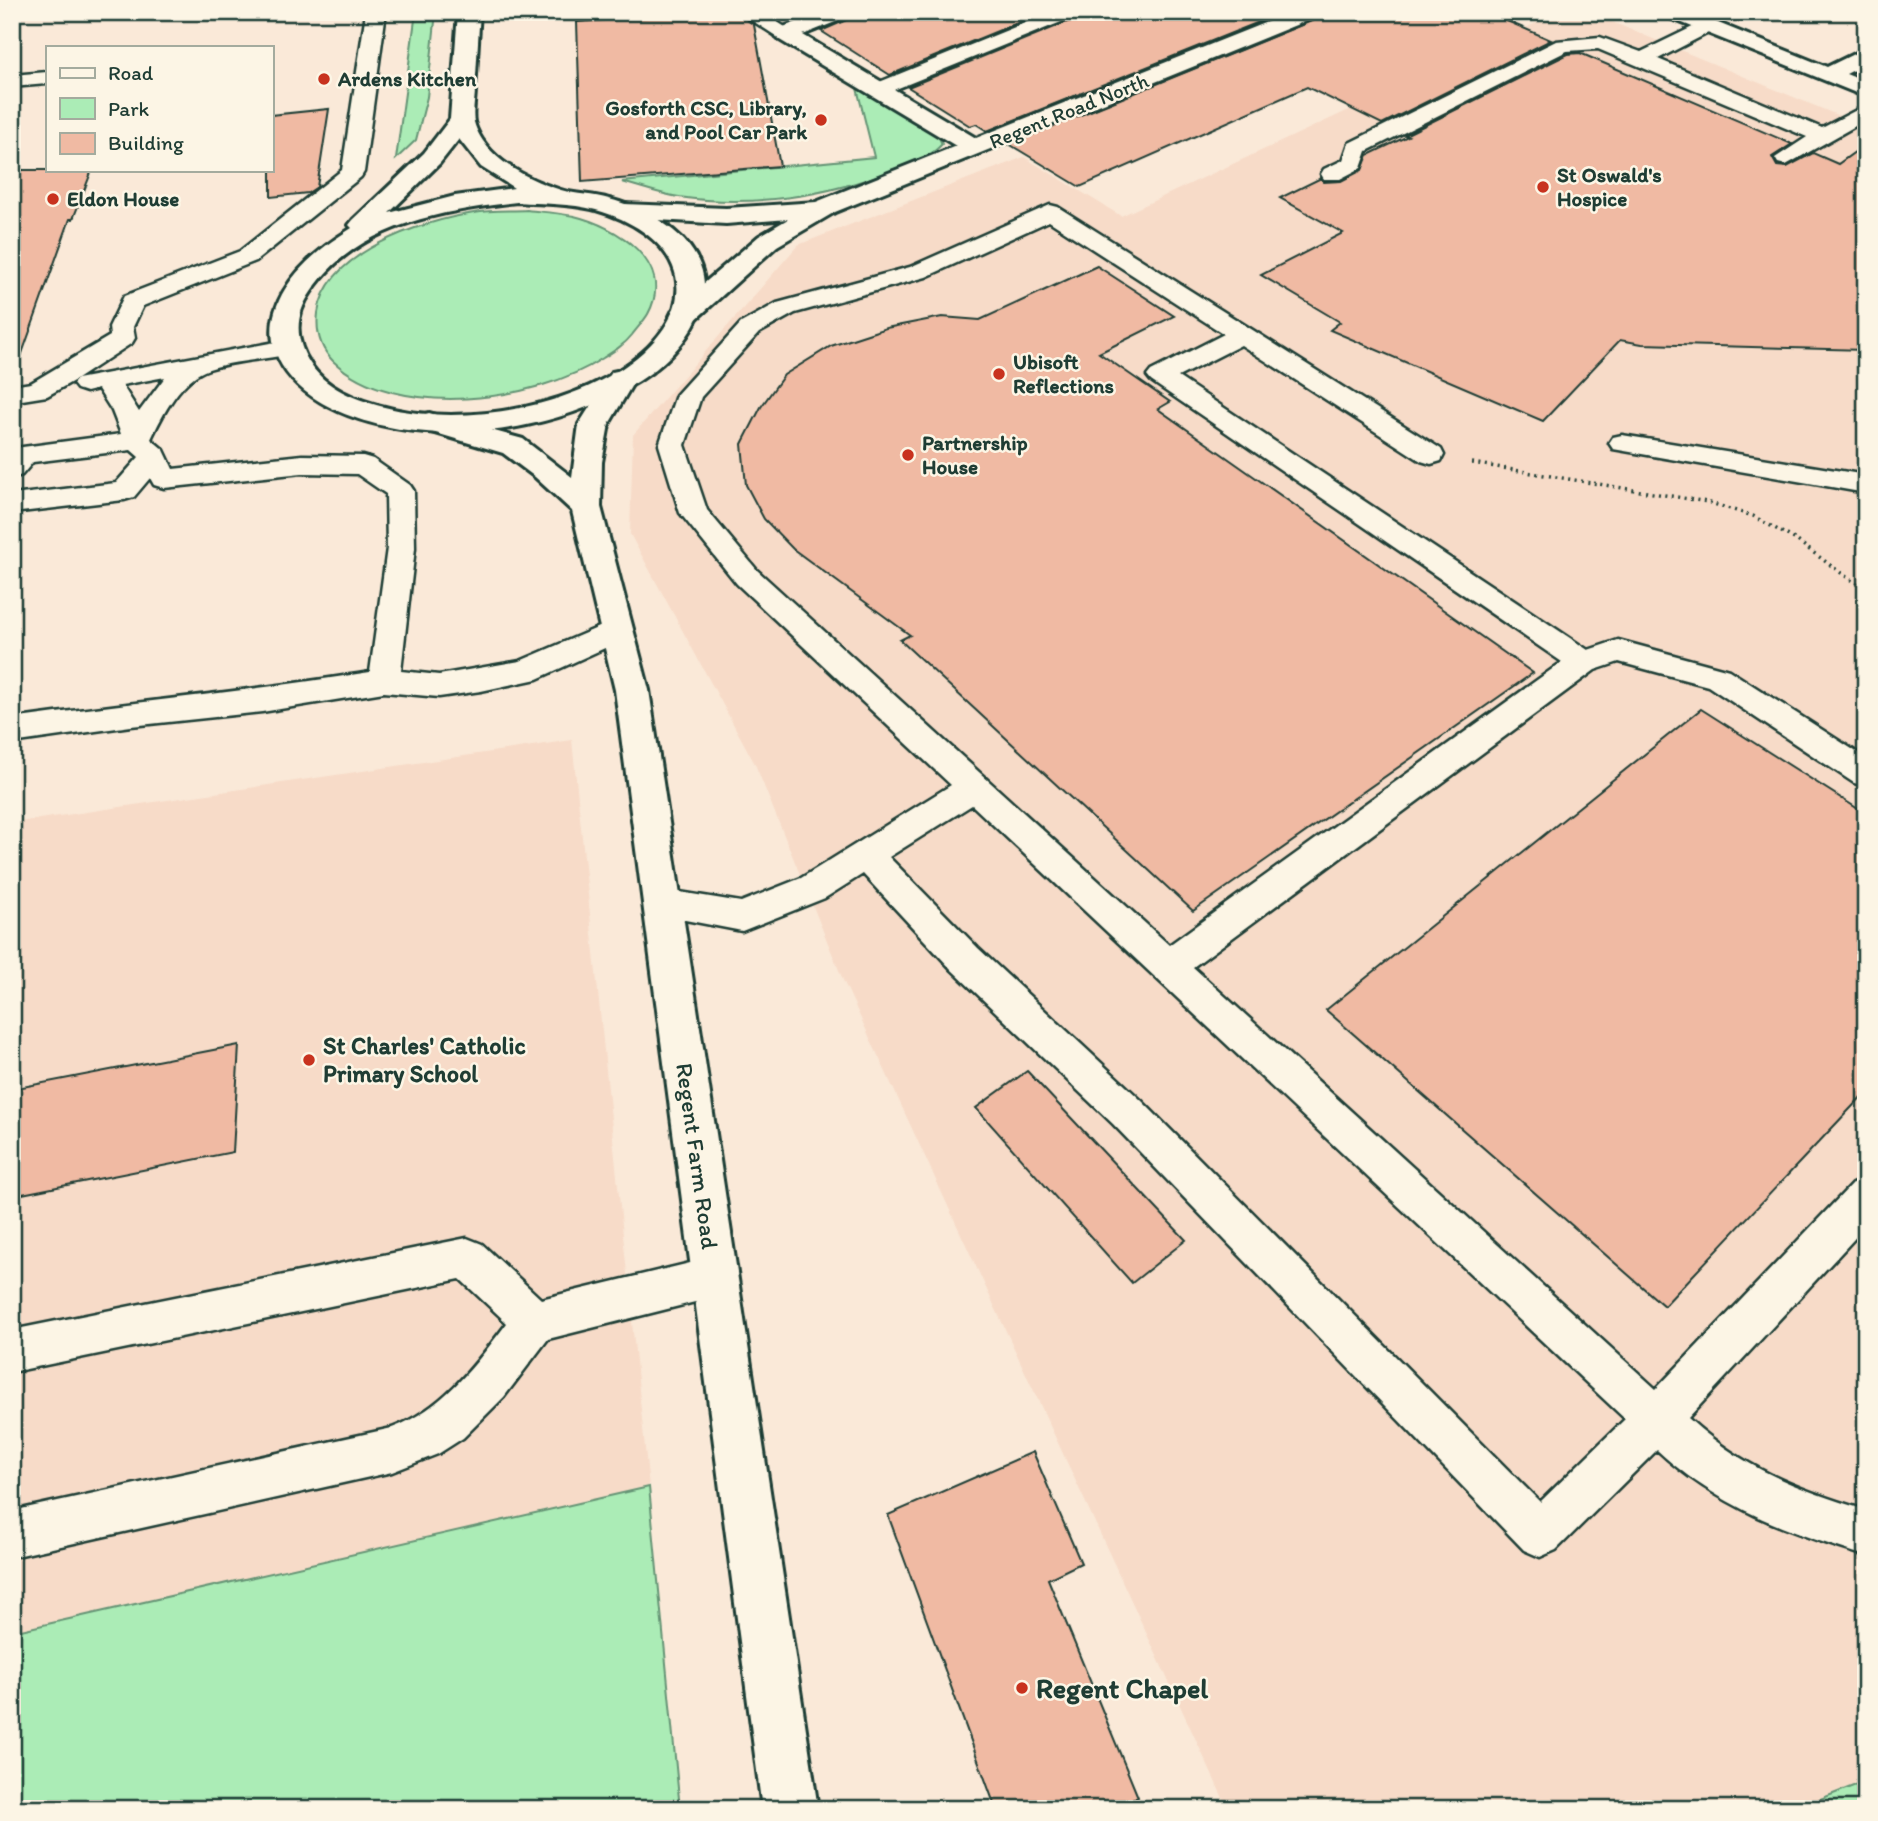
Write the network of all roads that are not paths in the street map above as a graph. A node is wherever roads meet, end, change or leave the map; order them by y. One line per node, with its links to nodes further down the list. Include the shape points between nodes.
1 (376, 12): 29 (lane, via 359,64 353,172 248,256 133,301 121,327)
2 (469, 12): 18 (street)
3 (748, 12): 9 (lane)
4 (843, 12): 9 (street)
5 (1069, 12): 15 (lane)
6 (1311, 12): 20 (street, Regent Road North)
7 (1672, 12): 8 (street)
8 (1707, 26): 11 (lane); 12 (street)
9 (786, 34): 15 (street)
10 (1866, 54): 12 (street)
11 (1642, 59): 19 (lane); 22 (lane, via 1600,43 1563,45 1357,148 1353,163)
12 (1828, 75): 16 (street)
13 (46, 78): 14 (lane)
14 (12, 81)
15 (878, 89): 20 (street)
16 (1866, 90)
17 (1866, 111): 19 (lane)
18 (462, 120): 23 (street, Regent Farm Road, via 473,144 489,162 514,179); 26 (street, Regent Farm Road, via 432,158)
19 (1823, 136): 21 (lane)
20 (976, 148): 24 (street, Regent Road North)
21 (1786, 158)
22 (1332, 174)
23 (560, 197): 25 (street, Regent Farm Road); 26 (street, Regent Farm Road, via 517,195 457,201 396,218)
24 (826, 207): 25 (street, Regent Road North, via 726,216); 27 (street, Regent Road North, via 768,241)
25 (624, 212): 27 (street, Regent Farm Road, via 663,233 686,263 691,297)
26 (343, 244): 30 (street, Regent Farm Road, via 305,277 284,315)
27 (683, 316): 32 (street, Regent Farm Road, via 676,332 642,367)
28 (1242, 334): 37 (lane); 43 (lane, via 1160,376); 47 (lane, via 1049,212 918,272 786,308 750,328 689,395 672,445 694,513 747,577)
29 (122, 338): 31 (lane); 33 (lane, via 93,359 27,392)
30 (286, 348): 31 (lane); 34 (street, Regent Farm Road, via 309,383 348,406)
31 (199, 364): 33 (lane); 36 (lane, via 176,378 151,410)
32 (622, 378): 34 (street, Regent Farm Road, via 591,396 527,415); 41 (street, Regent Farm Road, via 594,424)
33 (106, 381): 36 (lane)
34 (429, 422): 41 (street, Regent Farm Road, via 513,446)
35 (1622, 443): 39 (lane)
36 (146, 449): 38 (lane, via 25,454); 40 (lane, via 124,491); 44 (lane, via 164,479 302,464 363,465 400,491 401,548)
37 (1431, 455)
38 (12, 469)
39 (1866, 484)
40 (12, 504)
41 (586, 507): 42 (street, Regent Farm Road)
42 (618, 631): 44 (lane, via 526,671 439,686); 49 (street, Regent Farm Road, via 632,690)
43 (1584, 662): 46 (lane, via 1618,651 1717,677); 50 (lane)
44 (384, 681): 45 (lane, via 262,701)
45 (12, 731)
46 (1866, 774)
47 (974, 787): 48 (lane); 50 (lane)
48 (866, 855): 49 (lane, via 813,888 742,917); 55 (lane, via 965,959 1127,1112 1540,1534)
49 (661, 903): 52 (street, Regent Farm Road)
50 (1168, 967): 55 (lane)
51 (1866, 1197): 55 (lane)
52 (715, 1277): 53 (lane); 58 (street, Regent Farm Road)
53 (535, 1321): 54 (lane, via 467,1258); 57 (lane, via 476,1397 429,1435 392,1450)
54 (12, 1351)
55 (1657, 1419): 56 (lane, via 1722,1474 1798,1512)
56 (1866, 1532)
57 (12, 1534)
58 (790, 1809)

